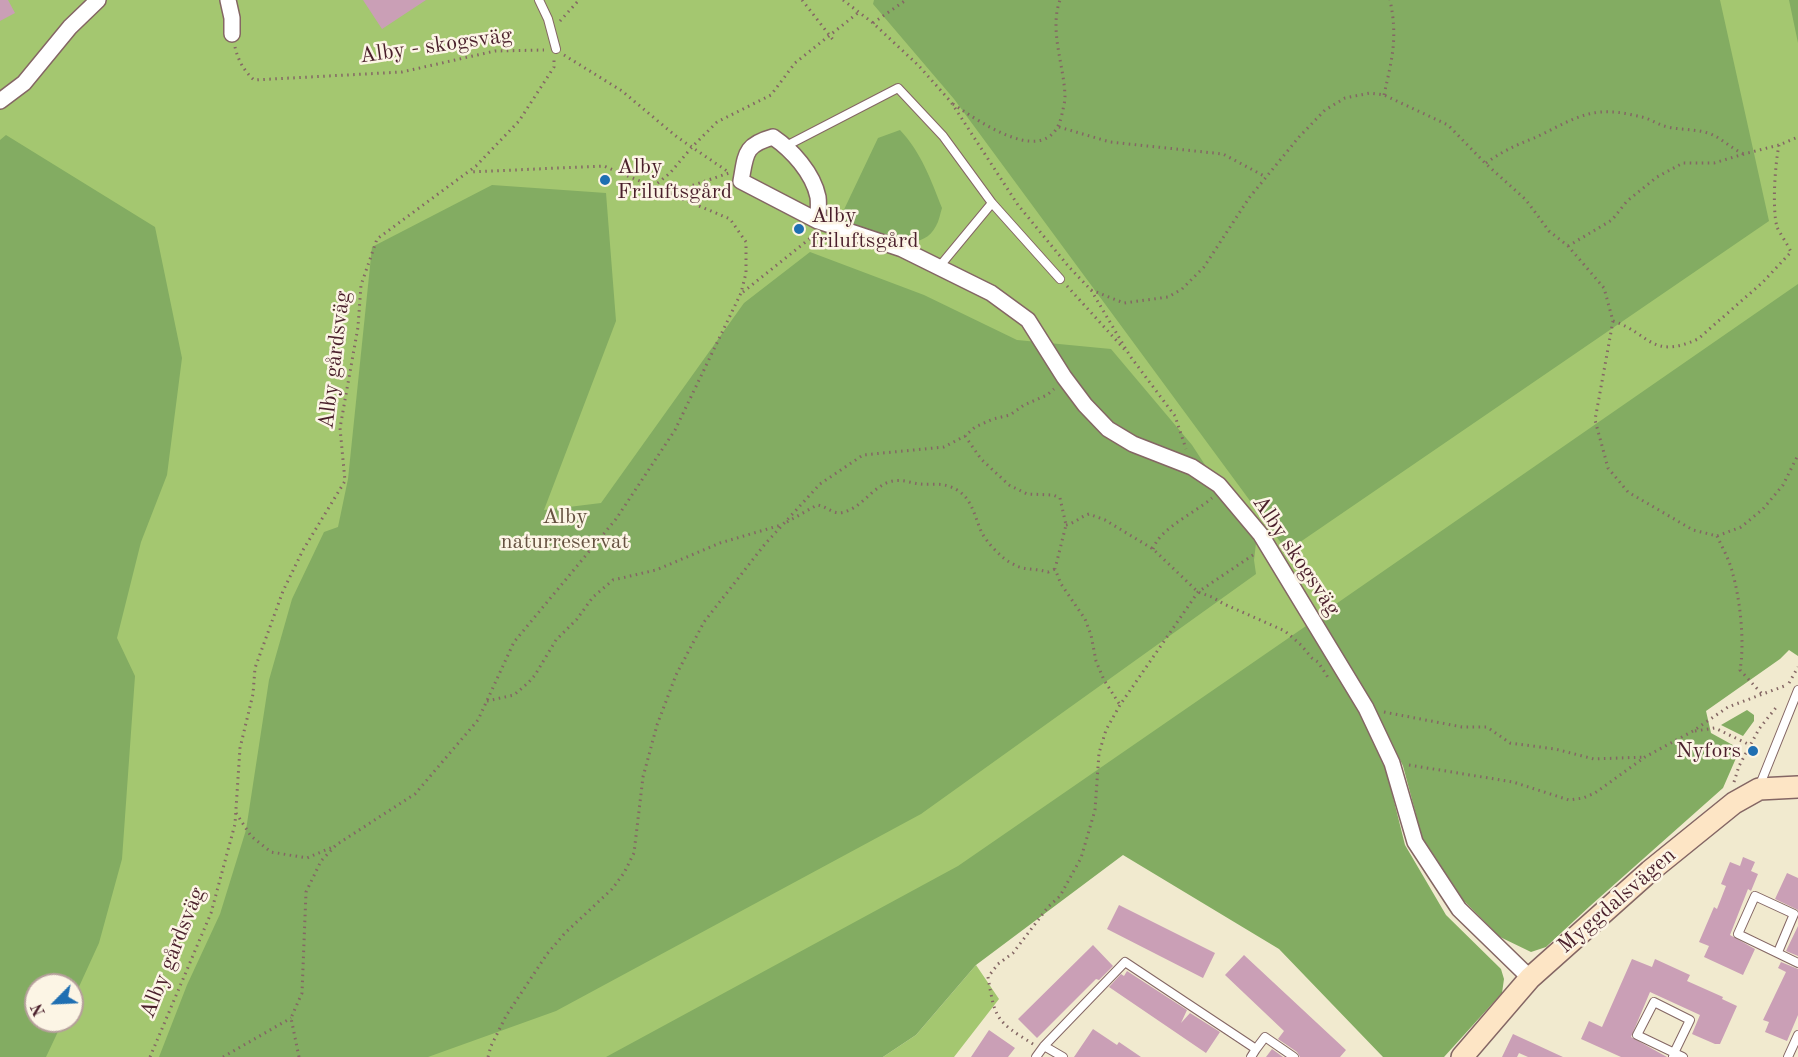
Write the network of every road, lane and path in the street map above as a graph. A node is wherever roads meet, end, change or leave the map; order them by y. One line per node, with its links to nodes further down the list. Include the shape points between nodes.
1 (98, 0): 19 (street, via 24,83)
2 (228, 0): 13 (street)
3 (539, 0): 12 (lane)
4 (579, 0): 12 (path)
5 (802, 0): 14 (path)
6 (843, 0): 10 (path)
7 (906, 0): 11 (path)
8 (1060, 0): 21 (path, via 1057,35 1065,98)
9 (1390, 0): 18 (path, via 1394,52)
10 (859, 12): 11 (path); 14 (path)
11 (873, 23): 20 (path)
12 (551, 31): 16 (lane)
13 (232, 34): 16 (path, Alby - skogsväg, via 245,72 254,80 402,72 495,51)
14 (830, 36): 15 (path); 25 (path, via 795,63 771,95 717,122)
15 (834, 41)
16 (556, 49): 25 (path, via 622,91)
17 (554, 67): 28 (path, Alby gårdsväg, via 519,121)
18 (1384, 95): 27 (path, via 1448,125); 30 (path, via 1370,93 1346,98 1325,110)
19 (0, 101)
20 (951, 102): 21 (path, via 987,127 1029,142 1046,140); 38 (path, via 1018,206)
21 (1059, 127): 30 (path, via 1110,142 1223,154)
22 (1798, 137): 23 (path)
23 (1779, 145): 26 (path); 40 (path, via 1775,213 1778,230 1791,252 1779,267 1698,339 1686,344 1657,346)
24 (786, 146): 29 (street, via 773,137 758,141 747,152); 33 (lane, via 898,88 943,136); 34 (street, via 812,179)
25 (692, 147): 29 (path); 31 (path)
26 (1744, 154): 27 (path, via 1706,132 1668,127 1644,117 1596,112 1515,144); 35 (path, via 1714,163 1683,163 1657,177 1627,201 1612,220)
27 (1485, 163): 35 (path)
28 (468, 172): 31 (path, via 604,166); 67 (path, Alby gårdsväg, via 377,239 365,270 340,428 345,481 283,591 255,668 240,748)
29 (735, 177): 32 (path); 34 (street, Alby skogsväg)
30 (1266, 177): 38 (path, via 1204,267 1182,289 1168,297 1124,303)
31 (653, 187): 32 (path)
32 (668, 194): 39 (path, via 730,219 746,242 746,273)
33 (992, 203): 36 (lane); 37 (lane)
34 (824, 223): 36 (street, Alby skogsväg, via 902,249); 39 (path)
35 (1568, 246): 40 (path, via 1604,288)
36 (939, 267): 42 (street, Alby skogsväg, via 991,293 1028,320)
37 (1060, 279): 41 (path)
38 (1091, 290): 41 (path)
39 (741, 293): 58 (path, via 675,430 616,519 514,642)
40 (1613, 321): 49 (path, via 1595,420 1608,468 1628,492 1693,530)
41 (1130, 356): 45 (path, via 1175,416)
42 (1064, 377): 43 (path, via 1047,395 1010,415 975,427); 45 (street, Alby skogsväg, via 1108,429 1133,444)
43 (965, 436): 47 (path, via 944,447 863,454 820,484); 48 (path, via 981,459 1009,486 1027,494 1060,498)
44 (1798, 454): 49 (path, via 1783,485 1763,509 1741,527)
45 (1192, 467): 46 (street, Alby skogsväg)
46 (1223, 490): 50 (street, Alby skogsväg); 51 (path, via 1172,525)
47 (784, 524): 52 (path, via 817,505 828,511 847,512 891,481 945,484 967,497 987,542 1011,564 1048,572); 58 (path, via 720,543 656,570 613,580 556,640 529,682 514,695); 80 (path, via 704,622 676,675 643,777 634,853 624,873 547,954 506,1016)
48 (1066, 525): 51 (path, via 1089,514); 52 (path)
49 (1717, 536): 57 (path, via 1732,571 1740,617 1740,670)
50 (1267, 546): 53 (path); 60 (street, Alby skogsväg)
51 (1153, 549): 53 (path)
52 (1055, 569): 59 (path, via 1085,619 1096,661)
53 (1198, 592): 55 (path, via 1285,631 1318,662); 59 (path)
54 (1798, 667): 57 (path, via 1788,685)
55 (1330, 681)
56 (1798, 690): 66 (lane)
57 (1762, 694): 61 (path, via 1728,707)
58 (487, 701): 68 (path, via 478,720 415,794)
59 (1120, 705): 74 (path, via 1099,753 1095,810 1081,858 1060,896 988,977 999,1019 1034,1044)
60 (1366, 708): 63 (path, via 1462,728 1487,727 1510,743 1594,759); 64 (street, Alby skogsväg)
61 (1693, 731): 62 (path, via 1715,728); 63 (path)
62 (1750, 745)
63 (1645, 757): 64 (path, via 1596,793 1569,800 1513,782)
64 (1392, 763): 71 (street, Alby skogsväg, via 1415,842 1459,909)
65 (1798, 787): 66 (street, Myggdalsvägen)
66 (1759, 789): 71 (street, Myggdalsvägen, via 1734,803 1650,871)
67 (236, 812): 68 (path, via 251,836 271,852 307,858); 77 (path, Alby gårdsväg, via 212,913)
68 (336, 846): 72 (path, via 321,861 306,892 302,993)
69 (1778, 952): 69 (lane, via 1794,914 1755,896 1738,934); 70 (lane)
70 (1798, 963)
71 (1530, 978): 85 (street, Myggdalsvägen)
72 (291, 1018): 78 (path); 79 (path)
73 (1798, 1035): 87 (lane)
74 (1044, 1046): 75 (lane, via 1125,962); 81 (lane); 82 (lane)
75 (1256, 1049): 83 (lane); 84 (lane, via 1265,1037)
76 (1674, 1055): 76 (lane, via 1690,1020 1653,1002 1637,1035); 86 (lane)
77 (150, 1057)
78 (223, 1057)
79 (299, 1057)
80 (488, 1057)
81 (1036, 1057)
82 (1063, 1057)
83 (1251, 1057)
84 (1294, 1057)
85 (1462, 1057)
86 (1683, 1057)
87 (1788, 1057)

